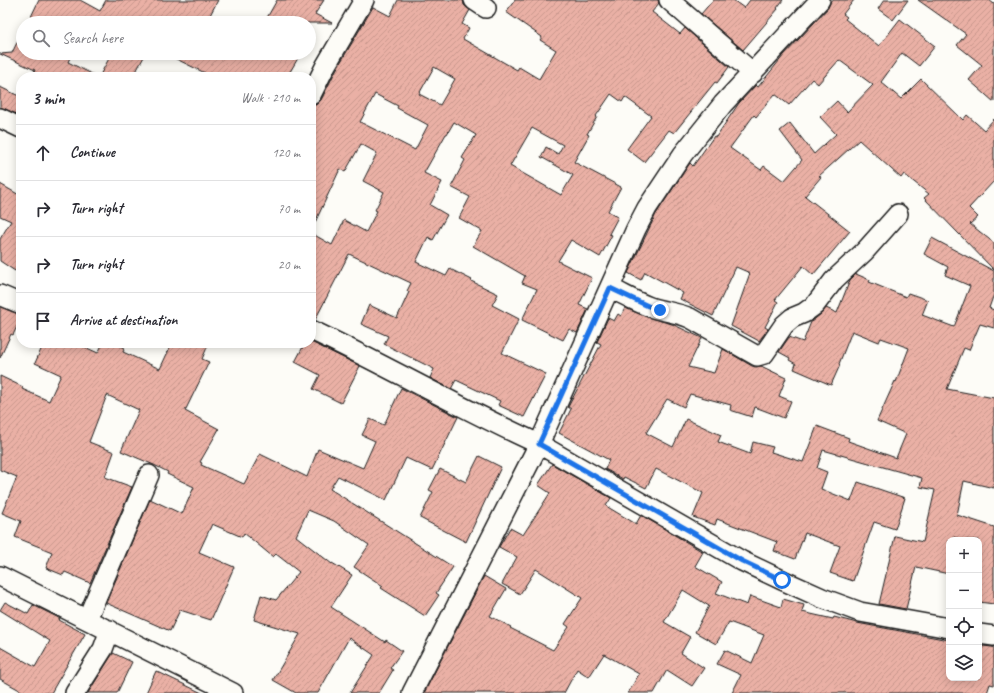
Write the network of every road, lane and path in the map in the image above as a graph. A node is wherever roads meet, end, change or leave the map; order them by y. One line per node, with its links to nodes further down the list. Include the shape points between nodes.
1 (364, 0): 5 (street)
2 (669, 0): 4 (street)
3 (820, 0): 4 (street)
4 (753, 72): 9 (street, via 723,104 684,154 647,208)
5 (316, 85)
6 (0, 118): 7 (street)
7 (16, 126)
8 (898, 214): 9 (street, via 865,251 834,280 815,305 784,325 761,356 679,313 648,306)
9 (610, 288): 13 (street)
10 (0, 295): 11 (street)
11 (16, 302)
12 (316, 332): 13 (street)
13 (539, 444): 17 (street, via 742,561 782,580 860,612); 23 (street)
14 (149, 475): 16 (street)
15 (0, 576): 16 (street)
16 (87, 619): 18 (street)
17 (946, 627)
18 (110, 630): 21 (street, via 103,649); 22 (street)
19 (982, 634): 20 (street)
20 (994, 636)
21 (75, 693)
22 (233, 693)
23 (412, 693)

